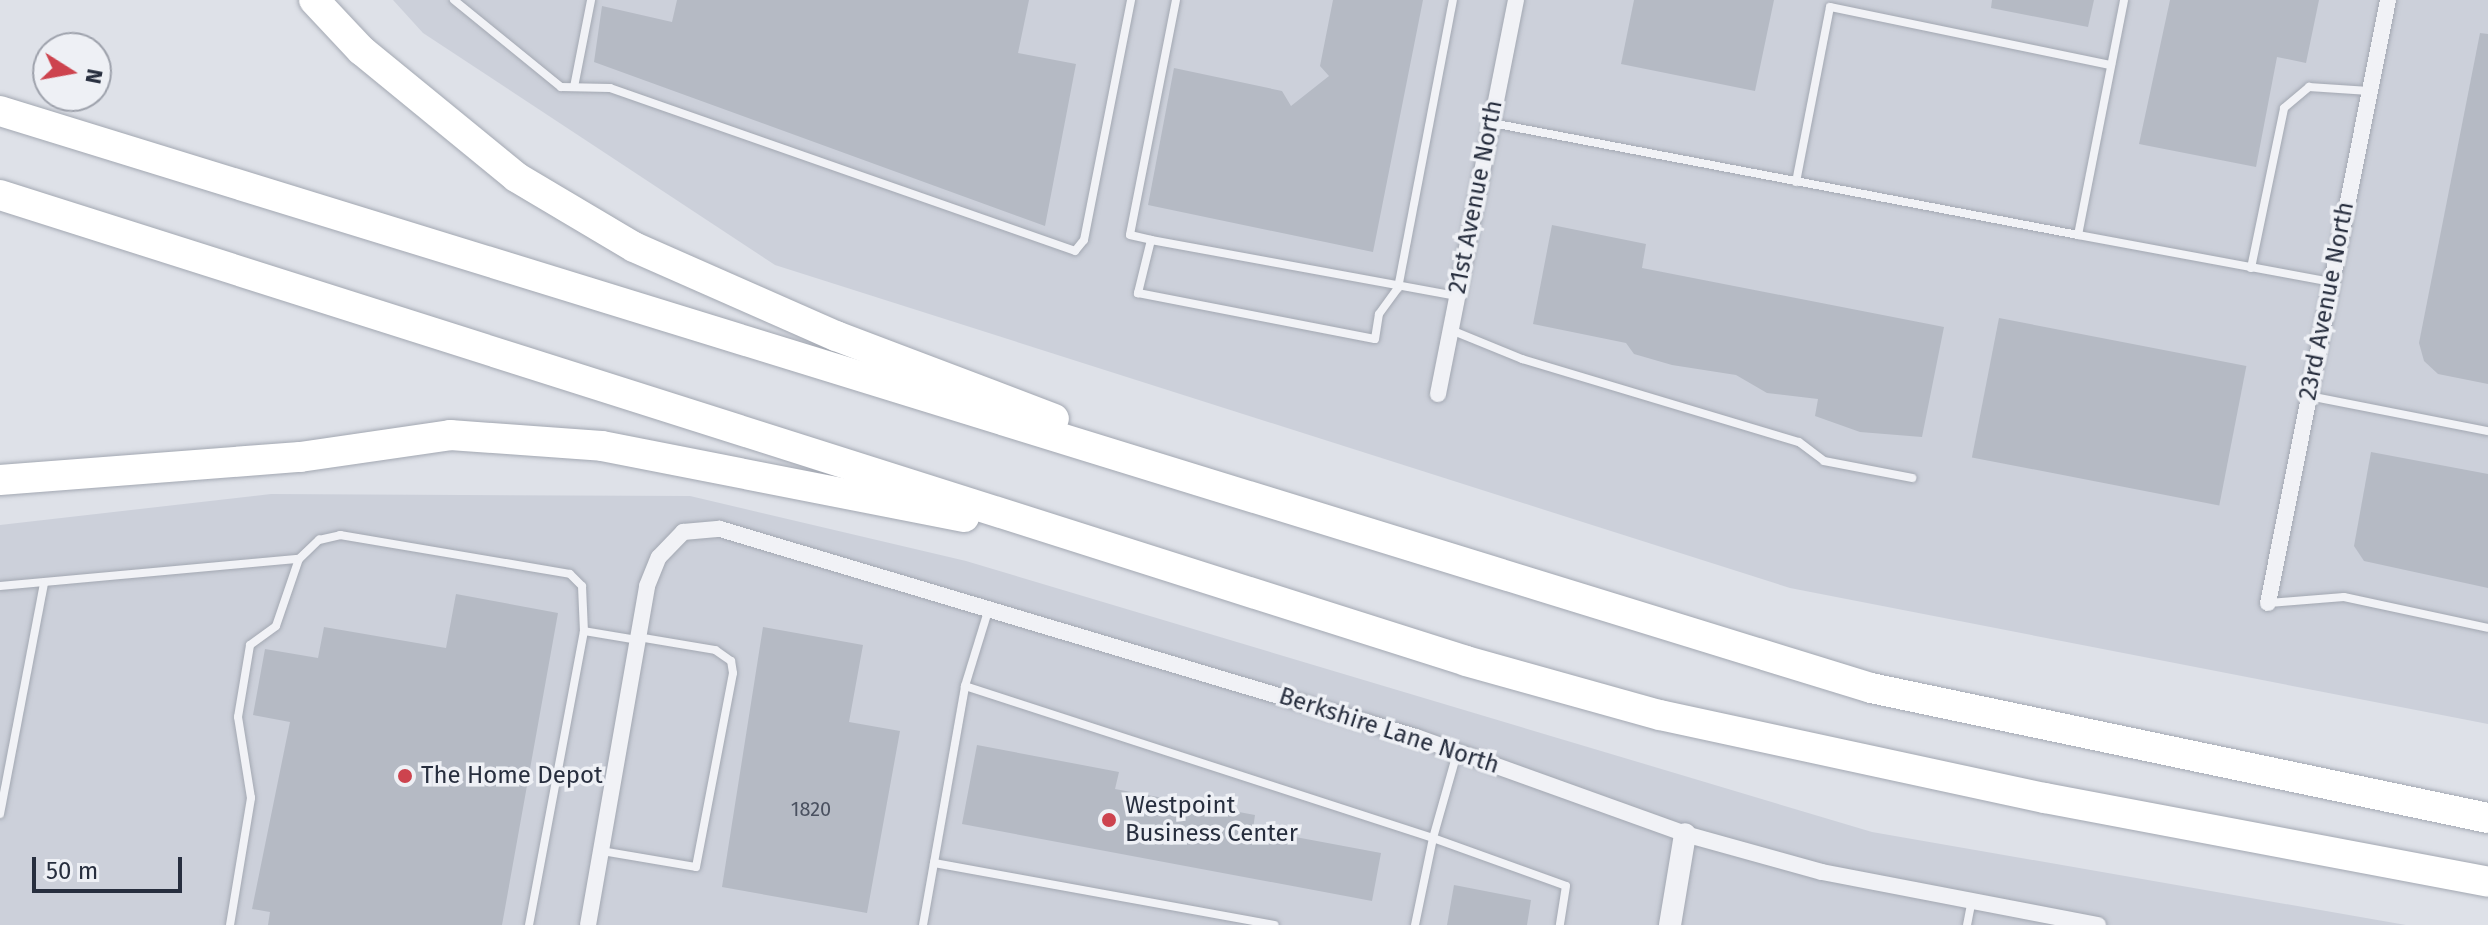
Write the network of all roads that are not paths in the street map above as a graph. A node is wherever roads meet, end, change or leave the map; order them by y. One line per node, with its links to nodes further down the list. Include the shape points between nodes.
1 (314, 0): 27 (highway, via 361,50 516,177 634,247 836,336 1060,421)
2 (454, 0): 11 (lane, via 561,87)
3 (591, 0): 11 (lane)
4 (1131, 0): 11 (lane, via 1084,240 1075,251 610,88)
5 (1176, 0): 18 (lane, via 1130,235)
6 (1453, 0): 21 (lane)
7 (1516, 0): 14 (street, 21st Avenue North)
8 (2124, 0): 10 (lane)
9 (2388, 0): 12 (street, 23rd Avenue North)
10 (2111, 65): 15 (lane, via 1830,7); 17 (lane)
11 (574, 87)
12 (2369, 91): 19 (lane, via 2309,87 2284,108); 20 (street, 23rd Avenue North)
13 (0, 111): 27 (highway)
14 (1491, 123): 15 (lane); 22 (street, 21st Avenue North)
15 (1796, 182): 17 (lane)
16 (0, 195): 30 (highway)
17 (2078, 235): 19 (lane)
18 (1151, 240): 21 (lane); 21 (lane, via 1138,293 1315,328 1375,339 1379,314)
19 (2251, 268): 20 (lane)
20 (2331, 282): 25 (street, 23rd Avenue North)
21 (1398, 288): 22 (lane)
22 (1456, 296): 23 (street, 21st Avenue North)
23 (1450, 329): 24 (street, 21st Avenue North); 28 (lane, via 1522,359 1799,442 1824,461)
24 (1438, 394)
25 (2308, 396): 26 (lane); 34 (street, 23rd Avenue North)
26 (2488, 431)
27 (1113, 456): 42 (highway, via 1871,688)
28 (1912, 478)
29 (0, 480): 30 (highway, via 300,457 450,435 602,446)
30 (1132, 555): 47 (highway, via 1660,715 2015,792)
31 (299, 559): 32 (lane); 37 (lane, via 319,540 340,535 570,574 582,586); 49 (lane, via 276,626 250,645 238,717 251,798)
32 (44, 583): 33 (lane); 41 (lane)
33 (0, 586)
34 (2268, 603): 36 (lane, via 2344,597)
35 (989, 608): 38 (street, Berkshire Lane North, via 720,529 683,532 659,557); 39 (lane); 40 (street, Berkshire Lane North)
36 (2488, 628)
37 (584, 631): 38 (lane); 50 (lane)
38 (638, 639): 45 (street); 45 (lane, via 715,650 731,661 702,858 687,870)
39 (965, 686): 44 (lane); 46 (lane)
40 (1457, 752): 43 (street, Berkshire Lane North); 44 (lane)
41 (0, 813)
42 (2488, 818)
43 (1685, 834): 48 (street, Berkshire Lane North, via 1822,872); 56 (street)
44 (1433, 838): 54 (lane); 55 (lane, via 1566,886)
45 (601, 850): 51 (street)
46 (934, 863): 52 (lane); 53 (lane)
47 (2488, 882)
48 (1972, 899): 57 (lane); 58 (street, Berkshire Lane North)
49 (230, 925)
50 (529, 925)
51 (588, 925)
52 (923, 925)
53 (1274, 925)
54 (1415, 925)
55 (1560, 925)
56 (1670, 925)
57 (1967, 925)
58 (2098, 925)

